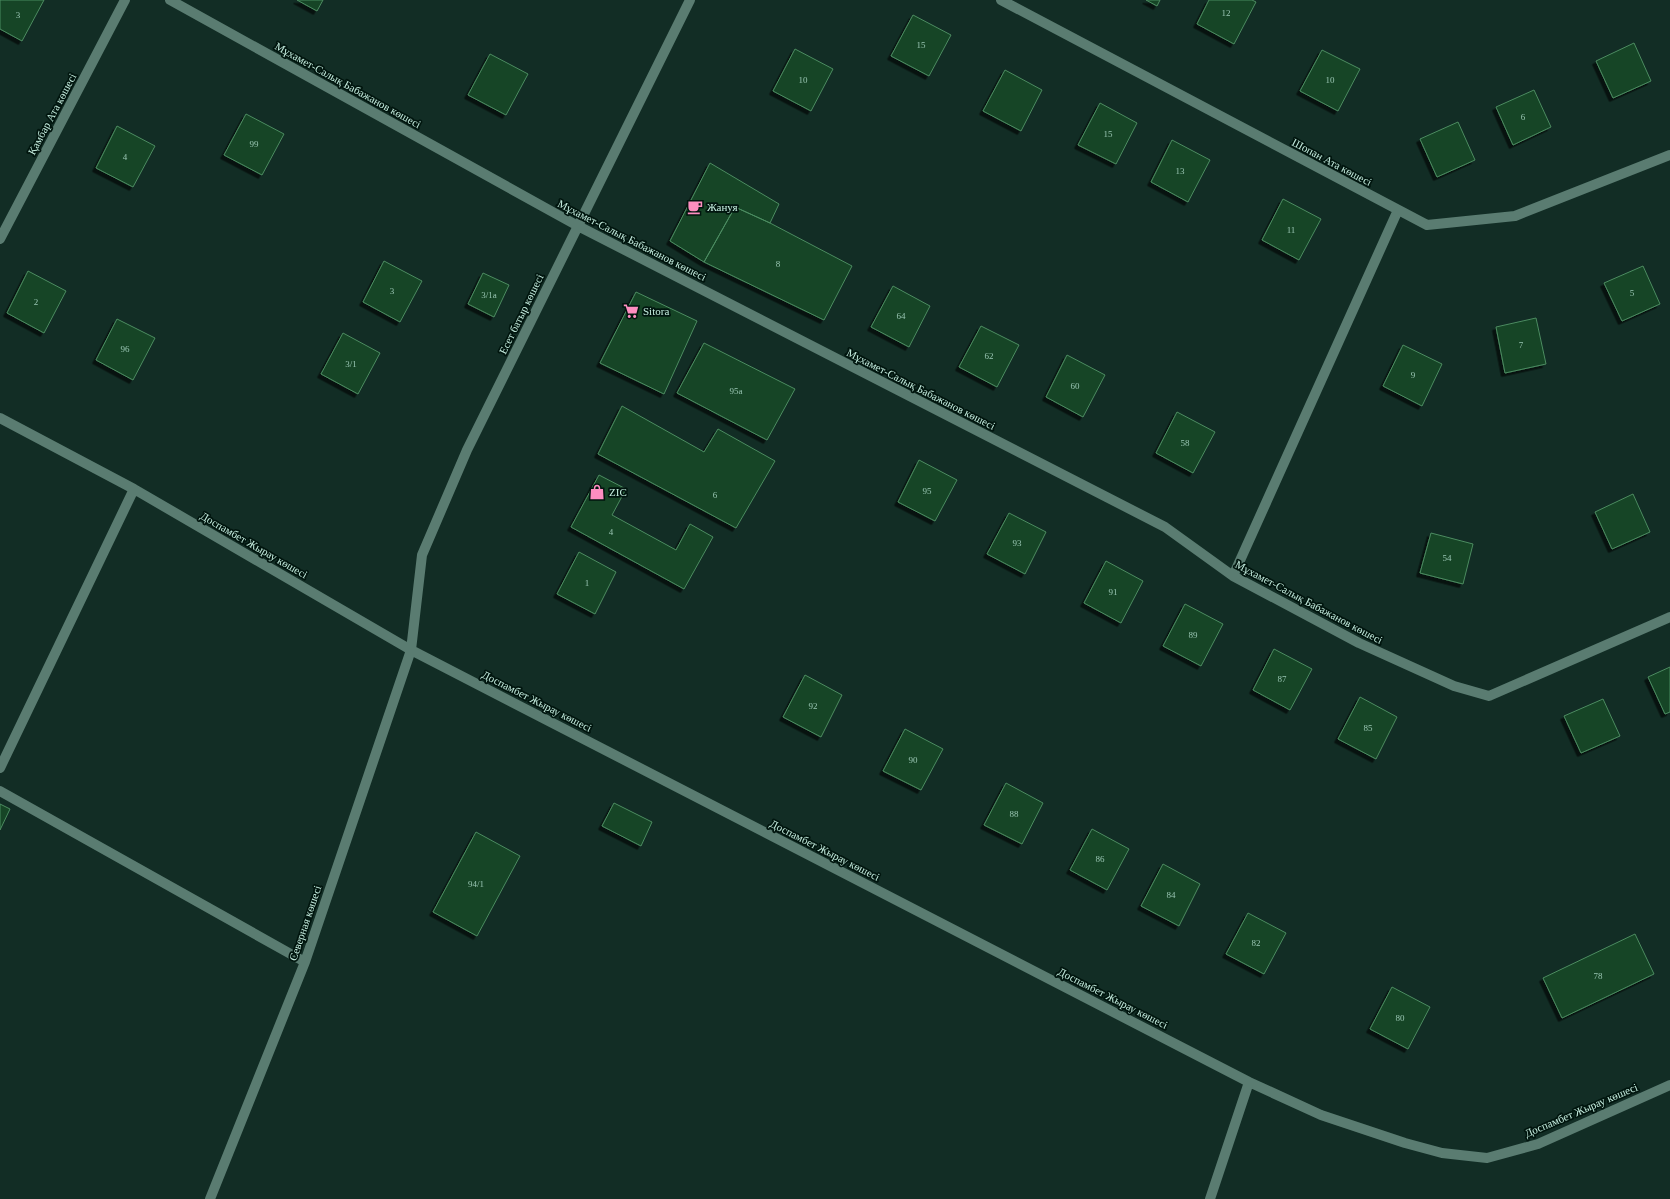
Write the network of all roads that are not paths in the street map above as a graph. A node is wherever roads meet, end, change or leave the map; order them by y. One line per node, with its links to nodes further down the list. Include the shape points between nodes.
1 (125, 0): 8 (street, Қамбар Ата көшесі)
2 (170, 0): 7 (street, Мұхамет-Салық Бабажанов көшесі)
3 (690, 0): 7 (street, Есет батыр көшесі)
4 (1001, 0): 6 (street, Шопан Ата көшесі)
5 (1670, 155): 6 (street, Шопан Ата көшесі, via 1515,216 1427,225)
6 (1398, 210): 11 (street)
7 (578, 226): 11 (street, Мұхамет-Салық Бабажанов көшесі, via 1165,527); 13 (street, Есет батыр көшесі, via 467,450 422,555)
8 (0, 240)
9 (0, 418): 10 (street, Доспамбет Жырау көшесі)
10 (134, 489): 13 (street, Доспамбет Жырау көшесі); 14 (street)
11 (1233, 576): 12 (street, Мұхамет-Салық Бабажанов көшесі, via 1359,643 1454,686 1489,696)
12 (1670, 617)
13 (411, 650): 16 (street, Северная көшесі); 17 (street, Доспамбет Жырау көшесі)
14 (0, 768)
15 (0, 791): 16 (street)
16 (305, 962): 19 (street, Северная көшесі)
17 (1249, 1082): 18 (street, Доспамбет Жырау көшесі, via 1321,1115 1405,1143 1442,1153 1487,1158 1538,1144); 20 (street)
18 (1670, 1085)
19 (210, 1199)
20 (1210, 1199)

